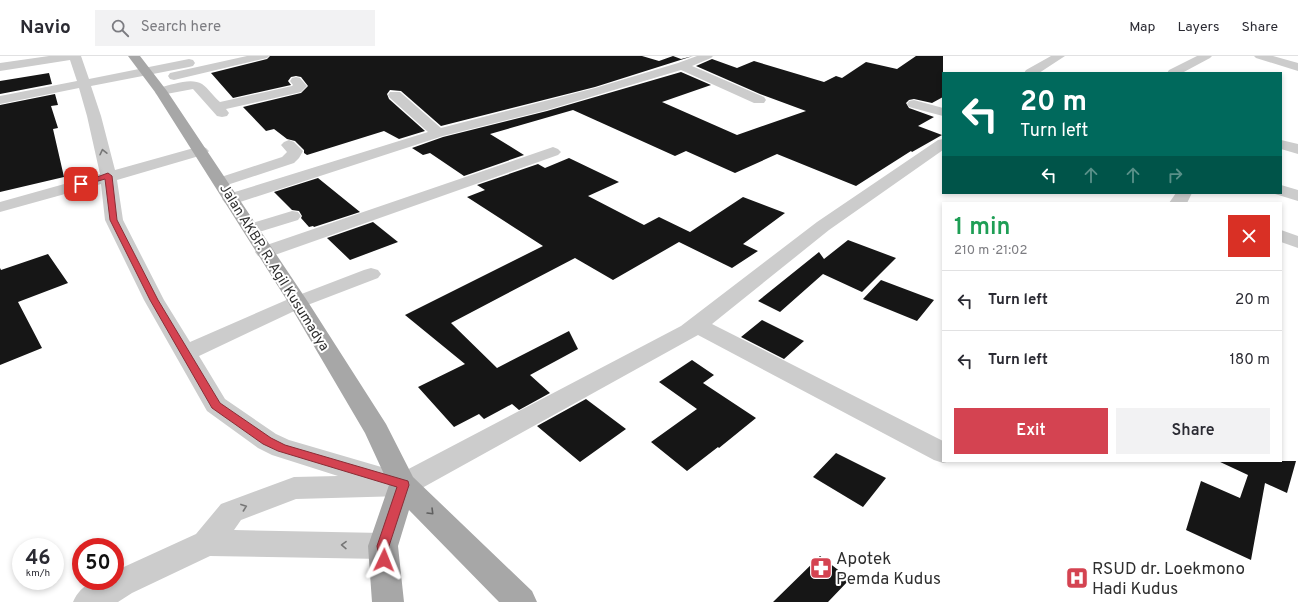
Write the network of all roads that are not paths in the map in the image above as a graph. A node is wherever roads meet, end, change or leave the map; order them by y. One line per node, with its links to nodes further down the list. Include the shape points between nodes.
1 (74, 56): 11 (street); 18 (street)
2 (263, 56): 13 (street)
3 (707, 56): 10 (street)
4 (1060, 56): 15 (street)
5 (1206, 56): 16 (street)
6 (1260, 56): 9 (street)
7 (1298, 56): 9 (street)
8 (189, 63): 13 (street)
9 (1283, 63): 12 (street); 14 (street)
10 (682, 66): 21 (street); 24 (street, via 542,107)
11 (0, 67)
12 (1298, 67)
13 (144, 69): 17 (street, via 197,86 220,110 301,86); 18 (street); 29 (main road, Jalan AKBP. R. Agil Kusumadya)
14 (1269, 70)
15 (1032, 72)
16 (1175, 72)
17 (296, 81)
18 (84, 84): 20 (street); 31 (street, one-way to 18)
19 (395, 95): 24 (street)
20 (0, 100)
21 (759, 100)
22 (914, 104): 23 (street)
23 (942, 112)
24 (438, 133): 32 (street)
25 (1282, 144): 28 (street)
26 (289, 145): 32 (street, via 295,151 288,160 262,170)
27 (942, 145): 43 (street, via 823,226)
28 (1298, 149)
29 (201, 151): 31 (street); 32 (main road, Jalan AKBP. R. Agil Kusumadya)
30 (553, 152): 40 (street)
31 (108, 176): 35 (street); 44 (street, via 114,220 154,300)
32 (226, 190): 37 (main road, Jalan AKBP. R. Agil Kusumadya)
33 (1282, 190): 34 (street)
34 (1298, 196)
35 (0, 207)
36 (292, 216): 37 (street)
37 (252, 229): 40 (main road, Jalan AKBP. R. Agil Kusumadya)
38 (1282, 236): 39 (street)
39 (1298, 242)
40 (265, 252): 42 (main road, Jalan AKBP. R. Agil Kusumadya)
41 (371, 274): 42 (street)
42 (298, 302): 44 (street); 46 (main road, Jalan AKBP. R. Agil Kusumadya, via 377,431)
43 (696, 325): 45 (street); 46 (street)
44 (186, 354): 46 (street, via 216,405 267,441 281,448)
45 (942, 452)
46 (404, 485): 47 (street, one-way to 46, via 232,512 294,488); 48 (main road); 51 (main road, Jalan AKBP. R. Agil Kusumadya, one-way to 51)
47 (207, 543): 48 (street, one-way to 47); 49 (street, via 122,583)
48 (383, 546): 50 (main road)
49 (89, 602)
50 (388, 602)
51 (521, 602)

